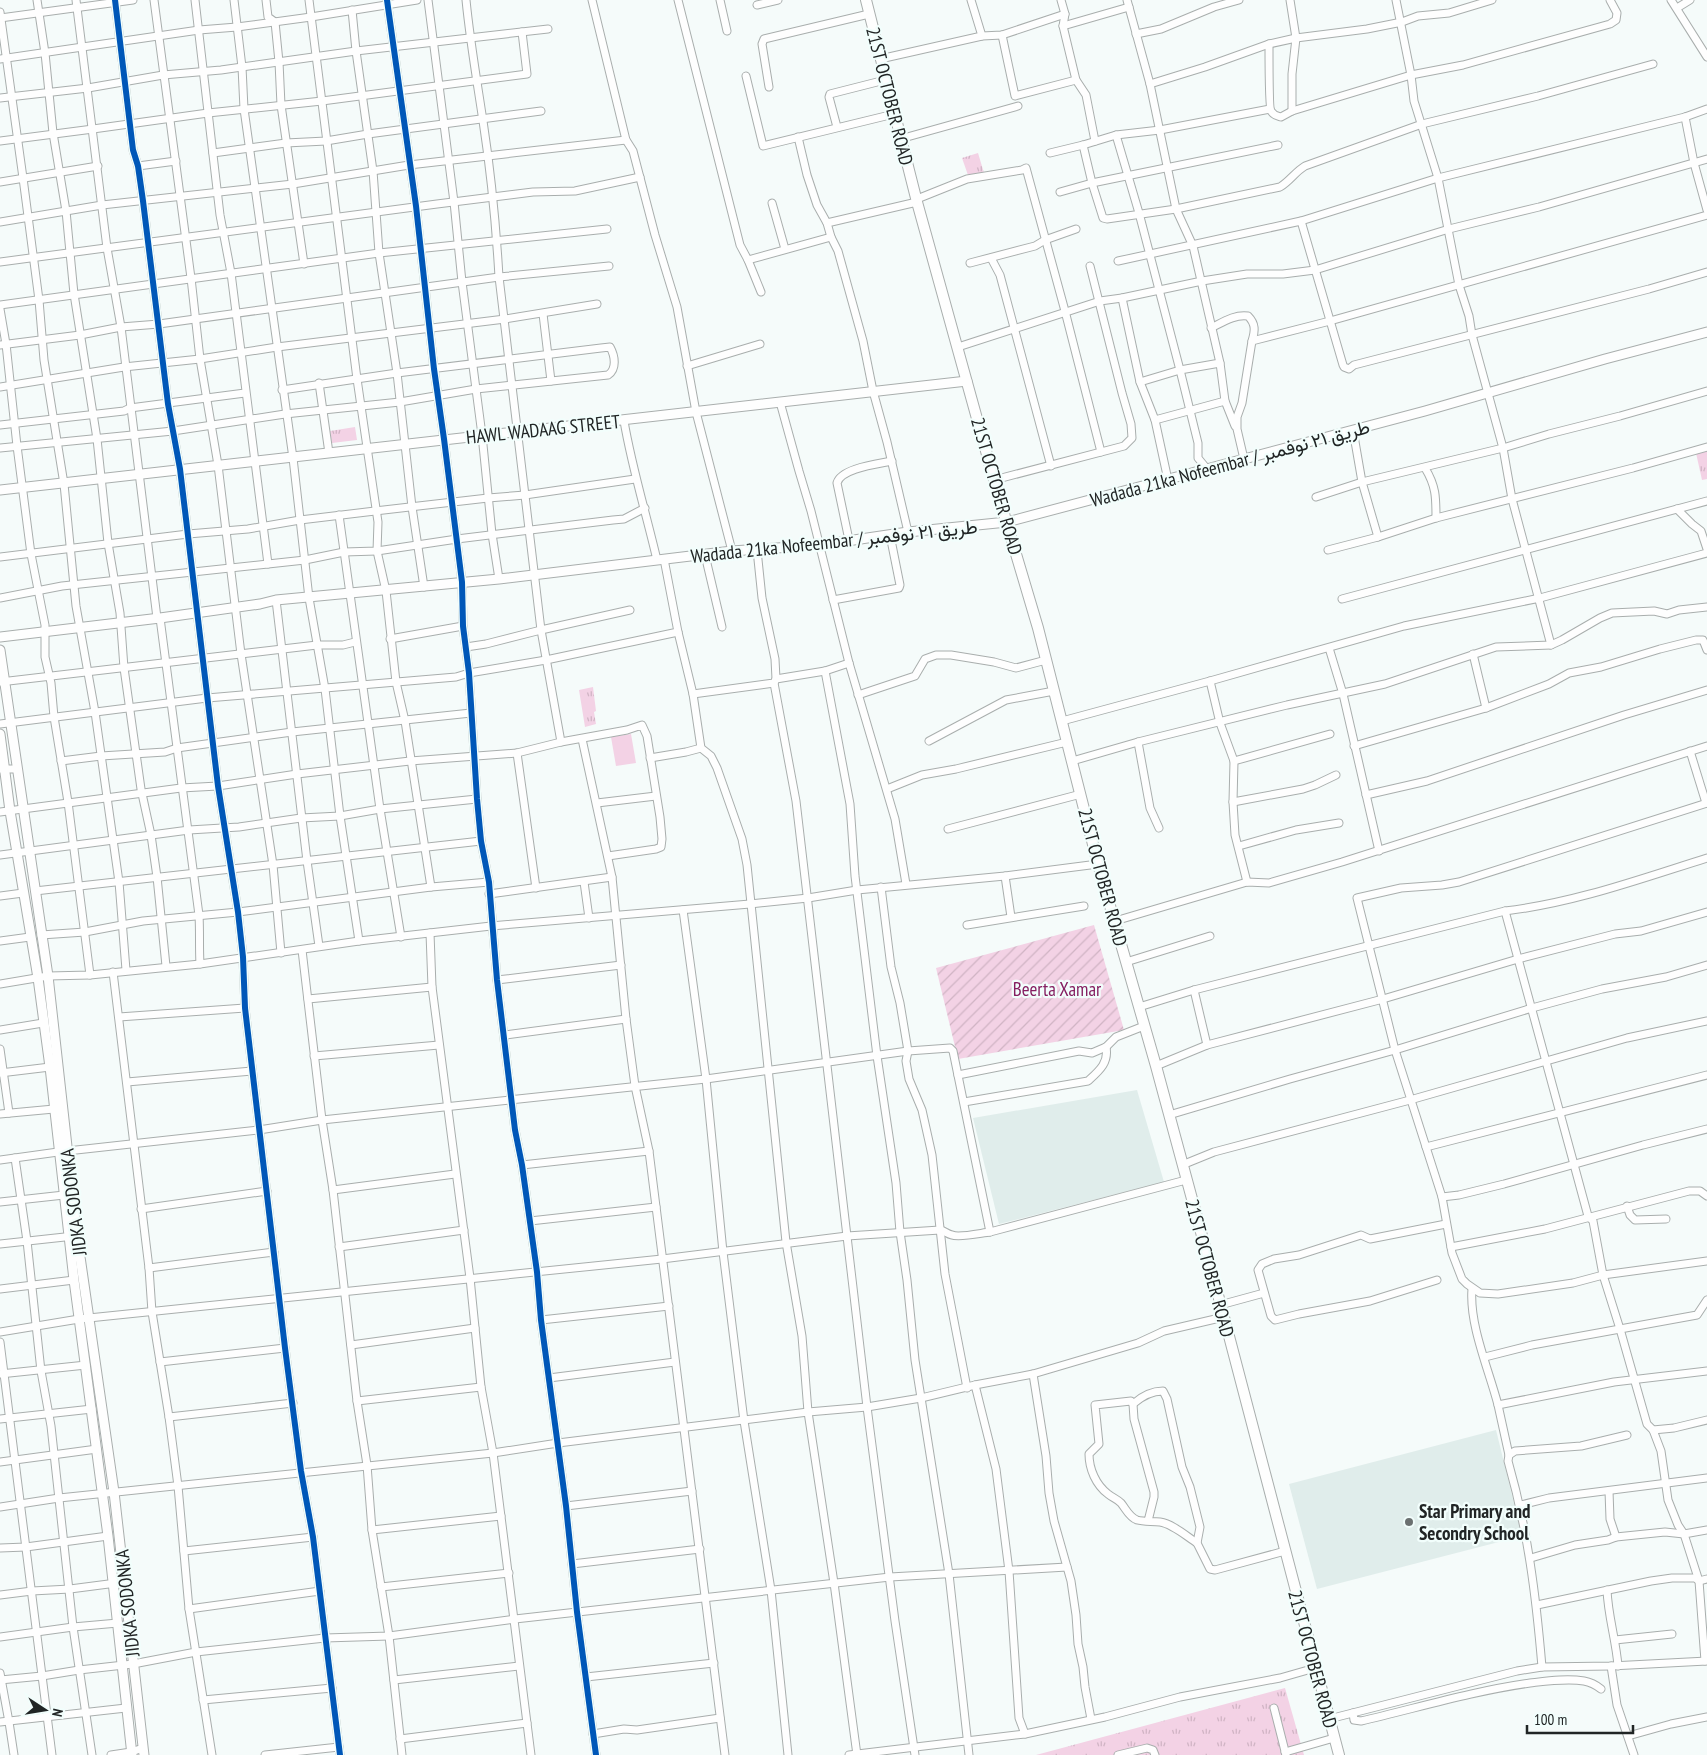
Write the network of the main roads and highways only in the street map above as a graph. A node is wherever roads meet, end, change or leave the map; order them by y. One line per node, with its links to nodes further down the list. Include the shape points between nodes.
1 (866, 0): 2 (main road, 21ST OCTOBER ROAD, via 900,139 1046,660)
2 (1339, 1755)

